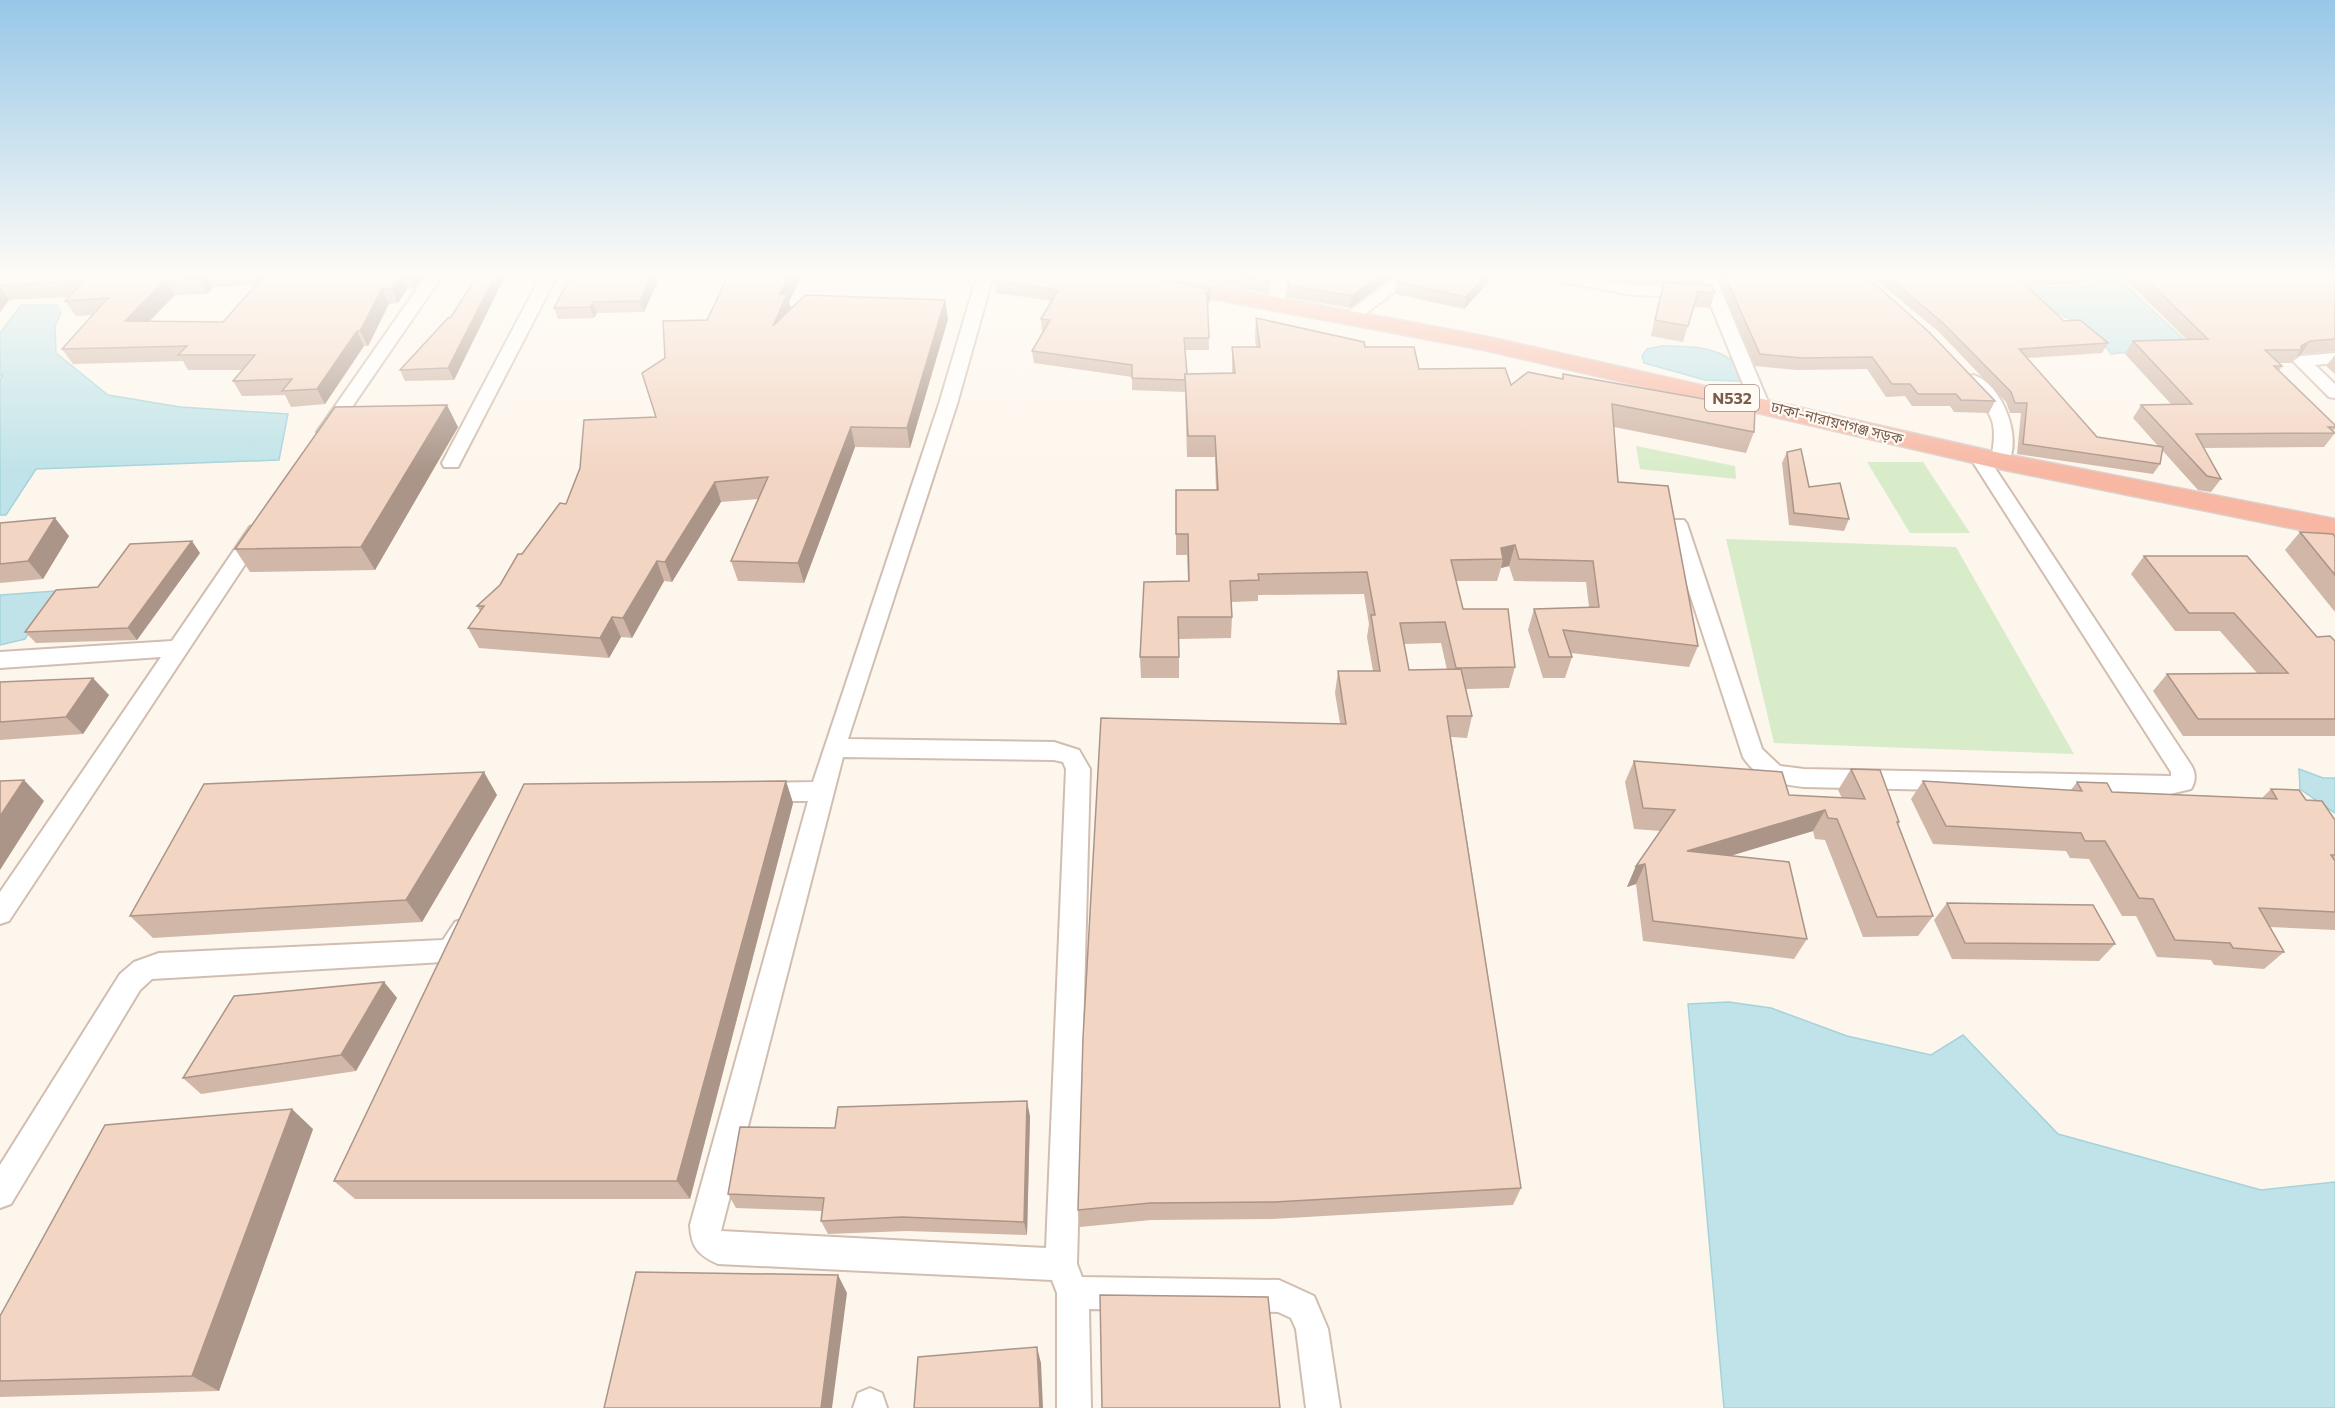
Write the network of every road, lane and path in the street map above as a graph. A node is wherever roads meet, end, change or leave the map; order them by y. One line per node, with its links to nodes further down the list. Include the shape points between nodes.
1 (389, 342): 10 (street)
2 (515, 342): 12 (street)
3 (966, 342): 18 (street)
4 (1477, 342): 9 (highway, ঢাকা-নারায়ণগঞ্জ সড়ক / N532)
5 (1735, 342): 9 (street)
6 (2335, 358): 8 (street, via 2301,361)
7 (1961, 368): 11 (street, via 1998,408 2006,435)
8 (2335, 393)
9 (1760, 404): 11 (highway, ঢাকা-নারায়ণগঞ্জ সড়ক / N532)
10 (314, 449)
11 (1989, 458): 14 (street, via 2183,771 2183,783 2166,786 1804,778 1760,768 1751,751); 15 (highway, ঢাকা-নারায়ণগঞ্জ সড়ক / N532)
12 (451, 463)
13 (267, 517): 16 (street)
14 (1677, 524)
15 (2335, 528)
16 (177, 648): 17 (street); 22 (street, via 86,791)
17 (0, 660)
18 (834, 748): 19 (street); 24 (street, via 1054,751 1071,756 1078,769)
19 (823, 791): 20 (street); 24 (street, via 705,1226 706,1239 718,1248)
20 (730, 793)
21 (476, 905): 23 (street, via 454,948 443,951 159,965 143,970 130,982)
22 (0, 913)
23 (0, 1193)
24 (1067, 1279): 25 (street); 26 (street, via 1279,1296 1303,1307 1311,1329)
25 (1074, 1408)
26 (1323, 1408)

